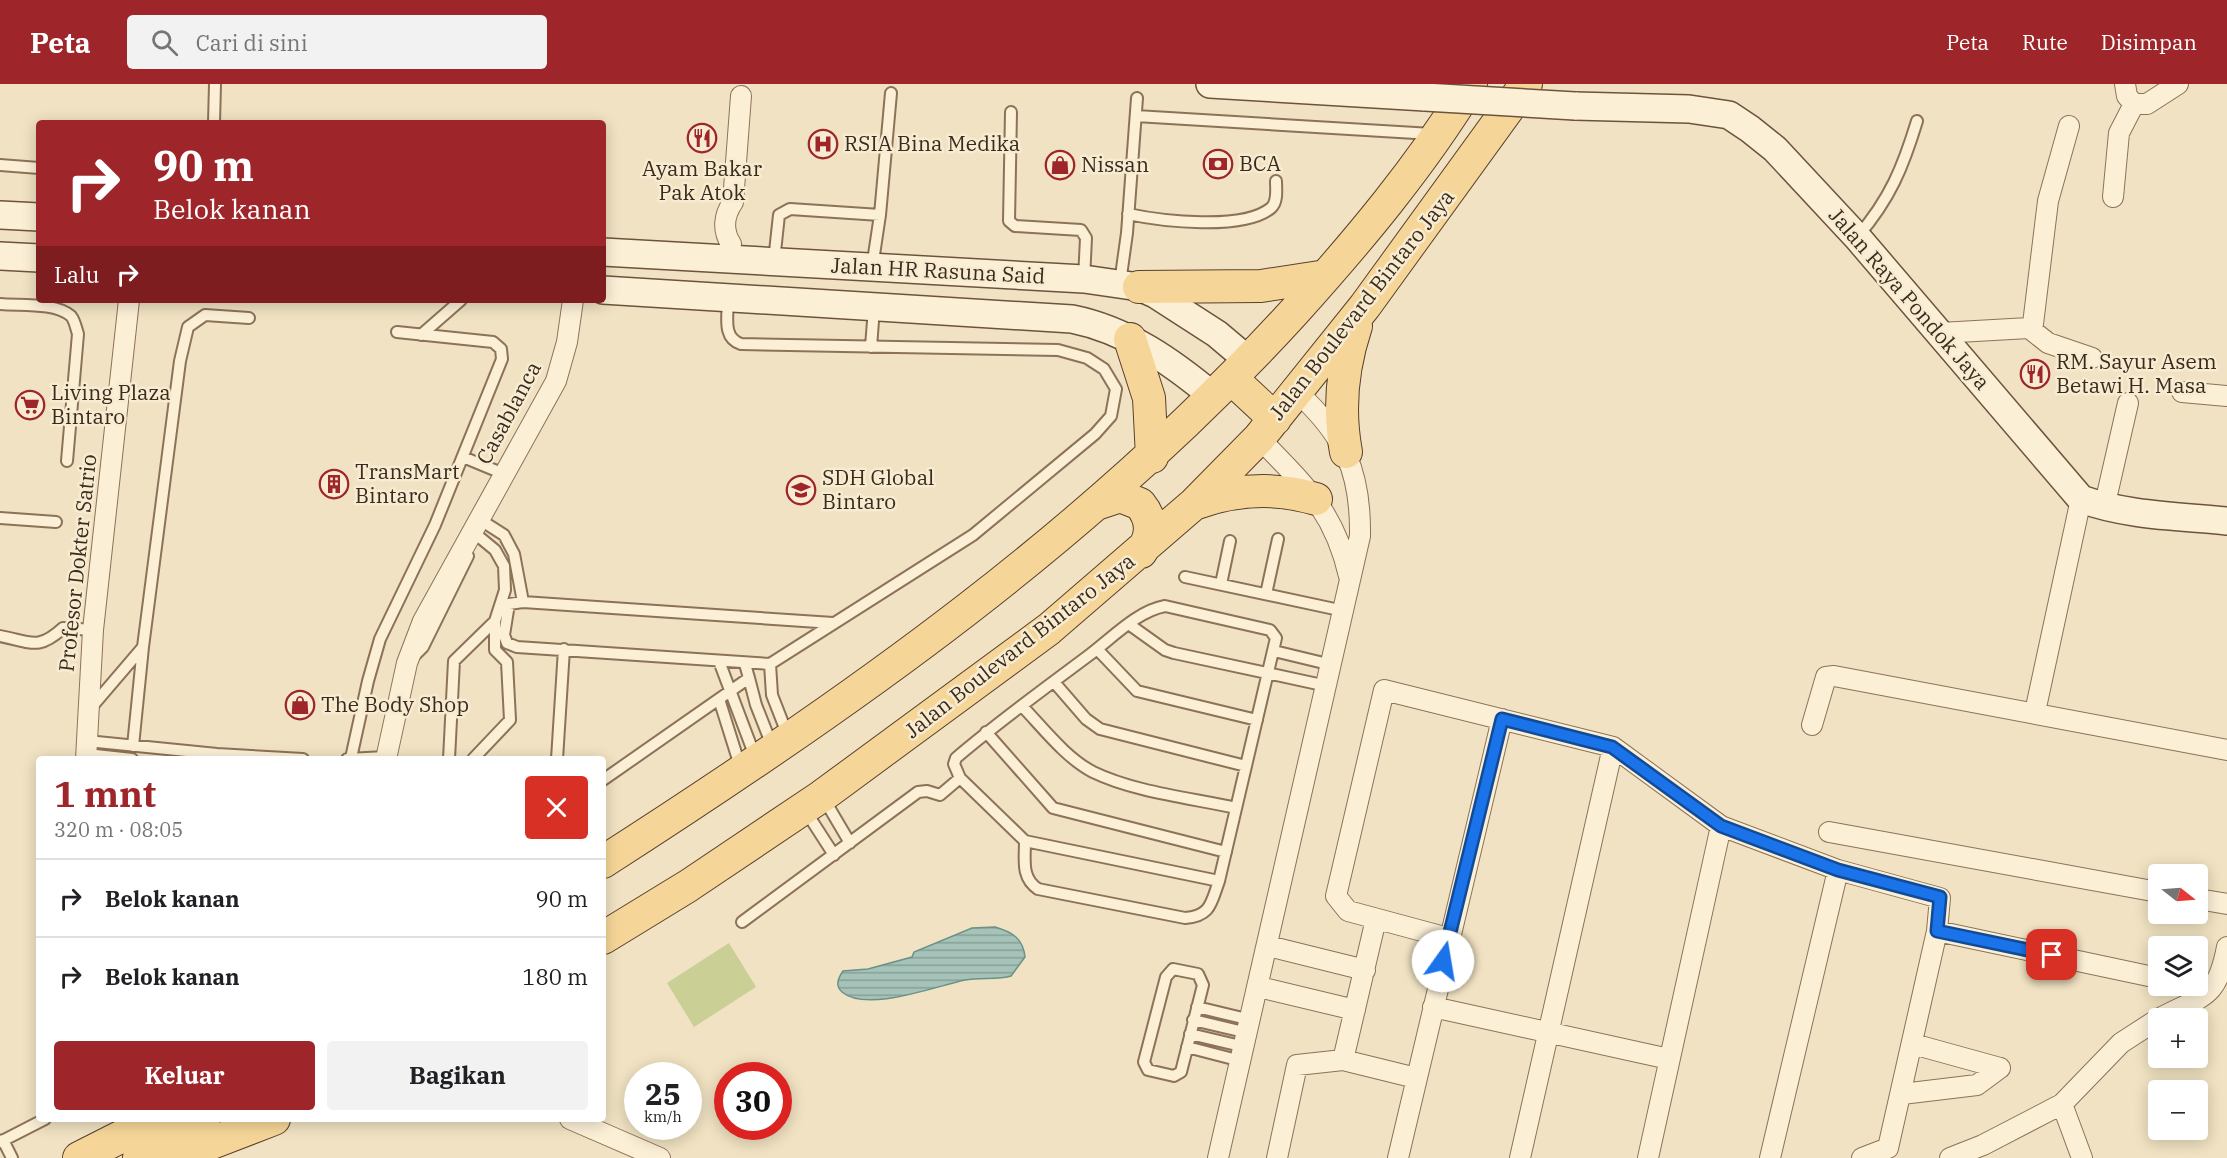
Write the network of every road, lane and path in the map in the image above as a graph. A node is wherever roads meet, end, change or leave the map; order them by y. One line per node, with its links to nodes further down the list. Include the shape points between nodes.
1 (215, 84): 13 (lane)
2 (1210, 84): 26 (street, Jalan Raya Pondok Jaya, bridge, via 1689,109 1729,115 1776,150)
3 (1471, 84): 16 (main road, Jalan Boulevard Bintaro Jaya)
4 (1526, 84): 27 (main road, Jalan Boulevard Bintaro Jaya)
5 (2125, 84): 10 (street, via 2127,96)
6 (2178, 84): 10 (street, via 2147,104)
7 (891, 93): 23 (lane)
8 (741, 96): 29 (street, via 733,202 738,212 737,234)
9 (1137, 98): 12 (lane)
10 (2134, 104): 20 (street, via 2119,133)
11 (1011, 112): 36 (lane, via 1009,221 1015,226 1081,230 1086,238)
12 (1136, 116): 16 (lane); 21 (lane)
13 (214, 120)
14 (1917, 121): 26 (lane, via 1896,183)
15 (2069, 126): 47 (street, via 2048,201 2035,319)
16 (1437, 135): 25 (main road, Jalan Boulevard Bintaro Jaya)
17 (0, 165): 18 (lane)
18 (36, 168)
19 (1276, 181): 21 (lane, via 1275,203 1246,219 1215,222)
20 (2113, 197)
21 (1128, 214): 37 (lane)
22 (0, 215): 24 (street)
23 (880, 215): 32 (lane, via 783,210 779,215); 33 (lane)
24 (36, 217)
25 (1373, 220): 27 (main road, via 1371,239 1379,249 1391,253); 35 (main road, Jalan Boulevard Bintaro Jaya)
26 (1857, 237): 49 (street, Jalan Raya Pondok Jaya)
27 (1408, 247): 44 (main road, Jalan Boulevard Bintaro Jaya)
28 (606, 252): 29 (street, Jalan HR Rasuna Said)
29 (731, 252): 32 (street, Jalan HR Rasuna Said)
30 (0, 256): 31 (street)
31 (36, 258)
32 (774, 262): 33 (street, Jalan HR Rasuna Said)
33 (872, 268): 34 (street, Jalan HR Rasuna Said)
34 (900, 270): 36 (street, Jalan HR Rasuna Said); 45 (street)
35 (1326, 276): 37 (main road, via 1261,286); 54 (main road, Jalan Boulevard Bintaro Jaya)
36 (1084, 279): 37 (street, Jalan HR Rasuna Said)
37 (1129, 286): 54 (street, Jalan HR Rasuna Said, via 1174,305)
38 (606, 290): 39 (street, Jalan HR Rasuna Said)
39 (728, 298): 45 (street, Jalan HR Rasuna Said); 52 (lane, via 728,335 733,342)
40 (129, 303): 85 (street, Profesor Dokter Satrio)
41 (457, 303): 50 (lane)
42 (573, 303): 64 (street, Casablanca, via 556,381)
43 (0, 304): 63 (lane, via 49,308 73,318 78,334)
44 (1365, 306): 55 (main road, Jalan Boulevard Bintaro Jaya); 60 (main road, via 1349,347 1342,390)
45 (886, 307): 51 (street, Jalan HR Rasuna Said, via 1072,319); 52 (lane)
46 (249, 318): 87 (lane, via 205,315 188,327 180,360)
47 (2029, 328): 49 (street); 53 (street, via 2048,343)
48 (397, 332): 50 (lane)
49 (1940, 333): 68 (street, Jalan Raya Pondok Jaya)
50 (421, 334): 61 (lane, via 493,342 501,349 502,359)
51 (1130, 339): 54 (street, Jalan HR Rasuna Said, via 1182,372); 62 (main road, via 1149,398)
52 (872, 347): 83 (lane, via 1058,350 1087,358 1104,369 1116,389 1111,416 1095,434 974,535)
53 (2092, 358)
54 (1232, 379): 59 (main road); 62 (main road, Jalan Boulevard Bintaro Jaya)
55 (1297, 392): 59 (main road, Jalan Boulevard Bintaro Jaya); 60 (street, via 1330,424)
56 (2182, 392): 57 (street)
57 (2227, 396)
58 (2128, 403): 68 (street)
59 (1267, 429): 65 (street); 67 (main road, Jalan Boulevard Bintaro Jaya)
60 (1346, 452): 77 (street, via 1361,518)
61 (463, 457): 64 (lane); 115 (lane, via 380,639)
62 (1152, 457): 66 (main road, Jalan Boulevard Bintaro Jaya)
63 (67, 461)
64 (504, 474): 72 (street, Casablanca)
65 (1316, 499): 67 (main road, via 1254,490); 77 (street, via 1338,536)
66 (1099, 502): 75 (main road, via 1120,496 1140,504 1150,524 1149,539); 112 (main road, Jalan Boulevard Bintaro Jaya, via 954,622)
67 (1195, 503): 75 (main road, Jalan Boulevard Bintaro Jaya)
68 (2093, 503): 70 (street); 103 (street)
69 (0, 518): 71 (lane)
70 (2227, 521)
71 (56, 522)
72 (472, 531): 80 (lane, via 504,535 519,569); 82 (lane, via 495,550 504,566 505,590); 116 (street, Casablanca, via 423,621 407,663)
73 (1278, 539): 79 (lane)
74 (1230, 541): 78 (lane)
75 (1141, 552): 123 (main road, Jalan Boulevard Bintaro Jaya, via 1049,629)
76 (1185, 577): 78 (lane)
77 (1351, 582): 81 (street)
78 (1221, 584): 79 (lane)
79 (1266, 594): 81 (lane)
80 (523, 602): 83 (lane); 89 (lane, via 509,604 506,610 507,643)
81 (1344, 611): 94 (street)
82 (495, 621): 117 (lane, via 454,661); 118 (lane, via 495,650 507,662 510,720)
83 (833, 623): 93 (lane)
84 (1130, 625): 88 (lane); 90 (lane, via 1152,609 1165,606 1270,630 1276,638); 95 (lane, via 1164,650)
85 (93, 630): 86 (lane, via 63,628 40,644); 102 (street, Profesor Dokter Satrio)
86 (0, 636)
87 (143, 647): 102 (lane); 108 (lane)
88 (1097, 649): 97 (lane); 105 (lane, via 1137,691)
89 (564, 650): 91 (lane); 119 (lane)
90 (1274, 651): 94 (lane); 95 (lane)
91 (719, 661): 92 (lane); 99 (lane)
92 (745, 664): 93 (lane); 96 (lane)
93 (770, 664): 112 (lane, via 772,694)
94 (1332, 665): 98 (street)
95 (1269, 672): 98 (lane); 105 (lane)
96 (749, 678): 99 (lane); 112 (lane)
97 (1054, 682): 101 (lane); 120 (lane, via 1086,719 1100,729)
98 (1327, 686): 142 (street)
99 (731, 691): 100 (lane); 112 (lane)
100 (719, 699): 112 (lane); 121 (lane)
101 (1022, 706): 107 (lane); 124 (lane, via 1067,752 1092,771 1123,783)
102 (89, 710): 111 (street, Profesor Dokter Satrio)
103 (2035, 712): 106 (street, via 1834,676 1826,678); 110 (street)
104 (1502, 719): 109 (street); 137 (street, via 1384,690 1336,896 1348,911); 141 (street)
105 (1257, 720): 120 (lane)
106 (1812, 725)
107 (986, 732): 122 (lane, via 955,760); 129 (lane, via 1053,808)
108 (133, 746): 111 (lane); 114 (lane)
109 (1612, 747): 125 (street); 153 (street)
110 (2227, 750)
111 (86, 751): 113 (lane)
112 (764, 754): 131 (main road, Jalan Boulevard Bintaro Jaya)
113 (115, 756)
114 (264, 756)
115 (350, 756)
116 (386, 756)
117 (449, 756)
118 (475, 756)
119 (557, 756)
120 (1246, 766): 124 (lane)
121 (606, 778)
122 (960, 778): 127 (lane); 128 (lane, via 940,795 918,792)
123 (813, 803): 128 (lane); 130 (lane); 140 (main road, Jalan Boulevard Bintaro Jaya)
124 (1236, 808): 129 (lane)
125 (1721, 826): 132 (street); 158 (street)
126 (1829, 832): 134 (street)
127 (1025, 841): 133 (lane); 133 (lane, via 1025,875 1029,884 1038,889 1185,918 1199,917 1208,909)
128 (850, 843): 130 (lane)
129 (1226, 852): 133 (lane)
130 (834, 855): 138 (lane)
131 (606, 860)
132 (1838, 870): 139 (street, via 1940,897); 180 (street)
133 (1219, 881)
134 (2148, 890)
135 (2208, 901): 136 (street)
136 (2227, 904)
137 (1376, 920): 141 (street); 144 (street)
138 (742, 922)
139 (1937, 931): 145 (street); 156 (street)
140 (606, 936)
141 (1448, 938): 148 (street)
142 (1268, 946): 144 (street); 146 (street)
143 (2227, 947): 149 (street, via 2216,985)
144 (1365, 970): 150 (street)
145 (2148, 976)
146 (1259, 987): 150 (street); 155 (street)
147 (1197, 1007): 151 (lane); 155 (lane); 157 (lane, via 1203,985 1201,976 1170,971 1147,1048 1146,1067 1178,1075)
148 (1432, 1007): 153 (street); 160 (street)
149 (2180, 1008)
150 (1355, 1010): 159 (street)
151 (1193, 1020): 154 (lane); 155 (lane)
152 (2148, 1026): 162 (street, via 2121,1043)
153 (1548, 1033): 158 (street); 178 (street)
154 (1190, 1034): 155 (lane); 157 (lane)
155 (1246, 1040): 157 (lane); 175 (street)
156 (1913, 1044): 161 (street); 161 (street, via 2000,1068 1977,1085)
157 (1187, 1047)
158 (1669, 1059): 179 (street)
159 (1343, 1060): 160 (street); 176 (street, via 1297,1065)
160 (1416, 1078): 177 (street)
161 (1902, 1094): 181 (street, via 1888,1148)
162 (2062, 1104): 170 (street); 183 (street)
163 (39, 1122): 168 (lane)
164 (150, 1122): 172 (main road)
165 (264, 1122): 169 (main road)
166 (274, 1122): 169 (main road)
167 (577, 1122): 174 (street)
168 (2, 1141): 171 (lane)
169 (203, 1141): 173 (main road)
170 (1985, 1151): 182 (street)
171 (12, 1158)
172 (79, 1158)
173 (139, 1158)
174 (660, 1158)
175 (1218, 1158)
176 (1277, 1158)
177 (1398, 1158)
178 (1520, 1158)
179 (1648, 1158)
180 (1770, 1158)
181 (1862, 1158)
182 (1950, 1158)
183 (2082, 1158)

